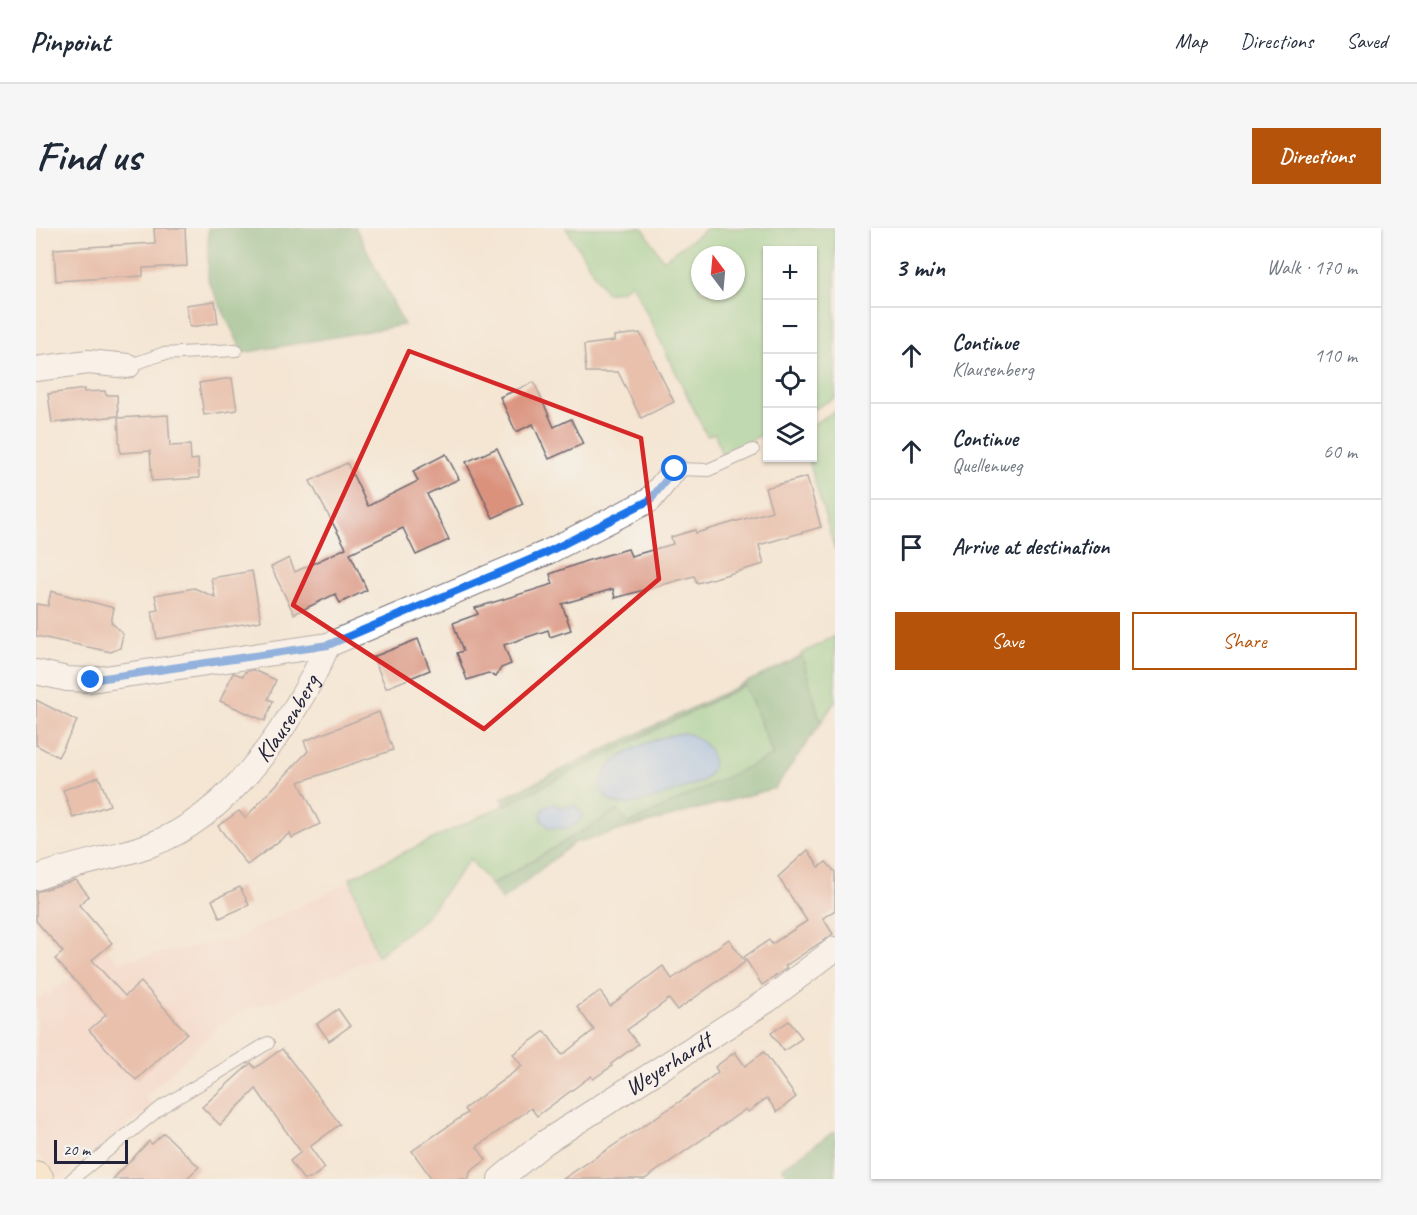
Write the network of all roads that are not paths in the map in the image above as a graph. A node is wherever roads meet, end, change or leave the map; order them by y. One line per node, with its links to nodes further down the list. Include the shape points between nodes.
1 (236, 350): 2 (lane, via 162,354)
2 (128, 366): 3 (street, via 87,362)
3 (36, 369)
4 (753, 450): 5 (lane, Klausenberg, via 708,470)
5 (675, 469): 6 (street, Klausenberg, via 650,500 546,553)
6 (328, 645): 7 (street, via 91,680 67,680); 8 (street, Klausenberg, via 313,679 256,762 221,802 192,826 150,845)
7 (36, 672)
8 (36, 878)
9 (835, 949): 12 (street, Weyerhardt, via 768,1000 544,1143)
10 (267, 1043): 11 (lane, via 163,1106)
11 (72, 1179)
12 (500, 1179)

